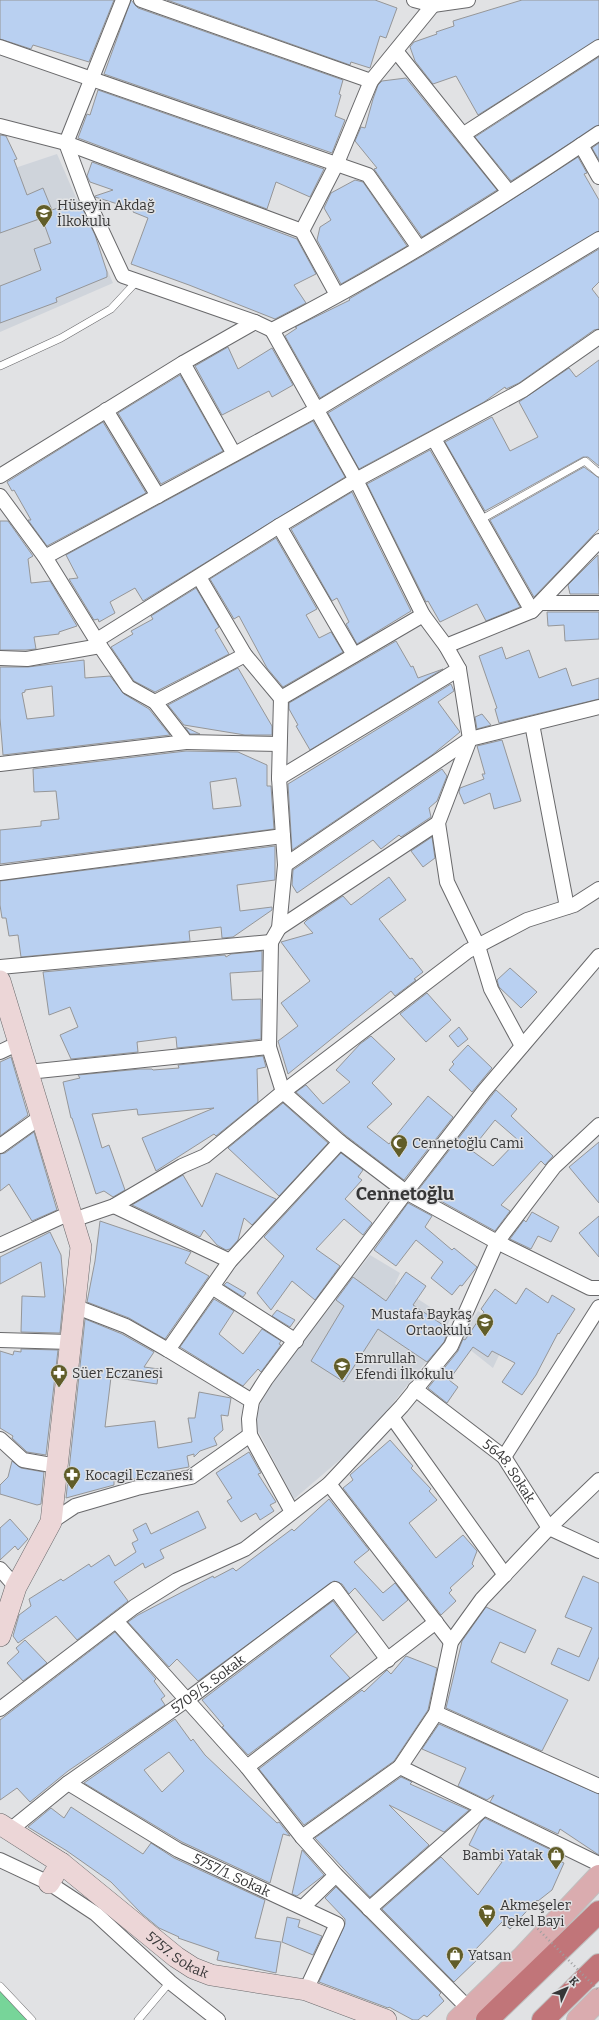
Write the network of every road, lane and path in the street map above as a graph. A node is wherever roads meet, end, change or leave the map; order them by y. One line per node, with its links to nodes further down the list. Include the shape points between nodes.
1 (123, 0): 9 (street)
2 (141, 0): 10 (street)
3 (414, 0): 5 (street)
4 (468, 0): 5 (street)
5 (433, 5): 8 (street)
6 (0, 47): 9 (street)
7 (599, 47): 13 (street)
8 (396, 51): 10 (street); 13 (street)
9 (91, 79): 14 (street); 16 (street)
10 (371, 81): 16 (street)
11 (0, 126): 14 (street)
12 (599, 133): 15 (street)
13 (464, 134): 18 (street)
14 (66, 143): 19 (street); 22 (street, via 86,197 123,276)
15 (581, 145): 17 (street); 18 (street)
16 (337, 163): 19 (street); 21 (street, via 368,174)
17 (599, 177)
18 (508, 192): 21 (street)
19 (302, 231): 23 (street)
20 (599, 239): 30 (street)
21 (419, 248): 23 (street)
22 (137, 281): 24 (street); 28 (lane, via 112,309 62,338)
23 (338, 295): 25 (street)
24 (255, 322): 25 (street); 27 (street)
25 (272, 330): 30 (street)
26 (599, 337): 31 (street, via 523,390)
27 (183, 363): 29 (street); 32 (street)
28 (0, 366)
29 (106, 410): 34 (street); 37 (street)
30 (316, 410): 32 (street); 35 (street)
31 (434, 439): 35 (street); 38 (street)
32 (234, 454): 37 (street)
33 (599, 474): 38 (lane, via 585,461)
34 (0, 476)
35 (356, 480): 39 (street); 45 (street)
36 (0, 496): 41 (street)
37 (158, 496): 41 (street)
38 (480, 520): 44 (street)
39 (279, 526): 42 (street); 49 (street)
40 (599, 541): 44 (street)
41 (45, 557): 46 (street)
42 (199, 577): 46 (street); 48 (street)
43 (599, 603): 44 (street)
44 (537, 607): 47 (street)
45 (423, 615): 47 (street); 49 (street)
46 (99, 643): 50 (street, via 27,659); 53 (street, via 128,686)
47 (446, 646): 51 (street)
48 (245, 655): 52 (street); 53 (street)
49 (354, 655): 52 (street)
50 (0, 658)
51 (459, 669): 56 (street); 60 (street)
52 (281, 698): 58 (street)
53 (155, 702): 57 (street)
54 (599, 707): 55 (street)
55 (532, 724): 56 (street); 66 (street)
56 (470, 740): 61 (street); 63 (street)
57 (186, 742): 58 (street); 59 (street)
58 (279, 744): 60 (street)
59 (0, 764)
60 (279, 778): 62 (street)
61 (438, 823): 67 (street); 69 (street, via 447,882)
62 (283, 836): 63 (street); 64 (street)
63 (285, 865): 67 (street)
64 (0, 873)
65 (599, 889): 66 (street)
66 (567, 907): 69 (street, via 527,920)
67 (279, 928): 68 (street)
68 (271, 942): 71 (street); 75 (street)
69 (478, 946): 74 (street, via 491,989); 78 (street)
70 (599, 956): 74 (street)
71 (0, 967)
72 (0, 981): 73 (main road)
73 (19, 1043): 76 (street); 77 (main road)
74 (522, 1046): 83 (street)
75 (269, 1047): 77 (street); 78 (street)
76 (0, 1052)
77 (28, 1072): 79 (main road)
78 (283, 1092): 81 (street); 84 (street, via 205,1156 182,1166)
79 (42, 1116): 82 (street); 85 (main road)
80 (599, 1125): 86 (street, via 554,1167)
81 (340, 1142): 83 (street); 88 (street)
82 (0, 1146)
83 (406, 1192): 86 (street); 94 (street)
84 (114, 1206): 85 (street); 88 (street)
85 (71, 1217): 87 (street); 91 (main road, via 80,1247)
86 (497, 1242): 90 (street, via 590,1288); 97 (street, via 451,1346)
87 (0, 1244)
88 (230, 1261): 89 (street)
89 (212, 1287): 94 (street); 96 (street)
90 (599, 1288)
91 (74, 1306): 95 (main road); 96 (street, via 126,1326)
92 (599, 1308): 102 (street)
93 (0, 1340): 95 (street)
94 (296, 1341): 98 (street)
95 (70, 1342): 103 (main road)
96 (168, 1350): 98 (street)
97 (415, 1389): 99 (street); 102 (street, 5648. Sokak)
98 (252, 1401): 100 (street)
99 (392, 1417): 105 (street); 111 (street)
100 (250, 1435): 106 (street); 107 (street, via 191,1477 137,1488 75,1506)
101 (0, 1439): 103 (street, via 23,1460)
102 (504, 1457): 108 (street, 5648. Sokak)
103 (57, 1466): 107 (main road)
104 (599, 1480): 108 (street)
105 (329, 1484): 106 (street); 114 (street)
106 (292, 1512): 113 (street, via 245,1549 177,1580)
107 (51, 1522): 112 (main road)
108 (549, 1528): 109 (street); 111 (street)
109 (599, 1551)
110 (0, 1570): 112 (street)
111 (504, 1575): 116 (street, via 482,1599)
112 (16, 1587): 115 (main road)
113 (116, 1621): 118 (street); 119 (street)
114 (436, 1622): 116 (street); 117 (street)
115 (0, 1636)
116 (451, 1642): 120 (street)
117 (388, 1660): 118 (street, 5709/5. Sokak, via 335,1589); 121 (street)
118 (188, 1699): 121 (street); 123 (street, 5709/5. Sokak)
119 (0, 1709)
120 (436, 1713): 122 (street); 124 (street)
121 (247, 1767): 127 (street)
122 (400, 1768): 125 (street); 127 (street)
123 (68, 1783): 126 (street, 5709/5. Sokak); 134 (street, 5757/1. Sokak, via 178,1850)
124 (599, 1786)
125 (483, 1809): 130 (street); 135 (street)
126 (5, 1827): 129 (main road, 5757. Sokak)
127 (302, 1837): 131 (street)
128 (0, 1860): 133 (street)
129 (61, 1863): 133 (main road); 141 (main road, 5757. Sokak, via 193,1968 211,1975)
130 (599, 1864)
131 (336, 1875): 134 (street); 135 (street)
132 (599, 1876): 144 (main road)
133 (49, 1884): 139 (street, via 96,1914)
134 (303, 1907): 141 (street, 5757/1. Sokak, via 337,1924)
135 (369, 1909): 144 (street)
136 (599, 1912): 144 (highway)
137 (532, 1923): 142 (path, bridge)
138 (599, 1965): 149 (highway)
139 (170, 1982): 146 (lane); 147 (street)
140 (0, 1986): 145 (lane)
141 (306, 1990): 148 (main road, 5757. Sokak)
142 (599, 1991)
143 (599, 1999): 150 (main road)
144 (471, 2016)
145 (32, 2020)
146 (138, 2020)
147 (218, 2020)
148 (386, 2020)
149 (543, 2020)
150 (578, 2020)

